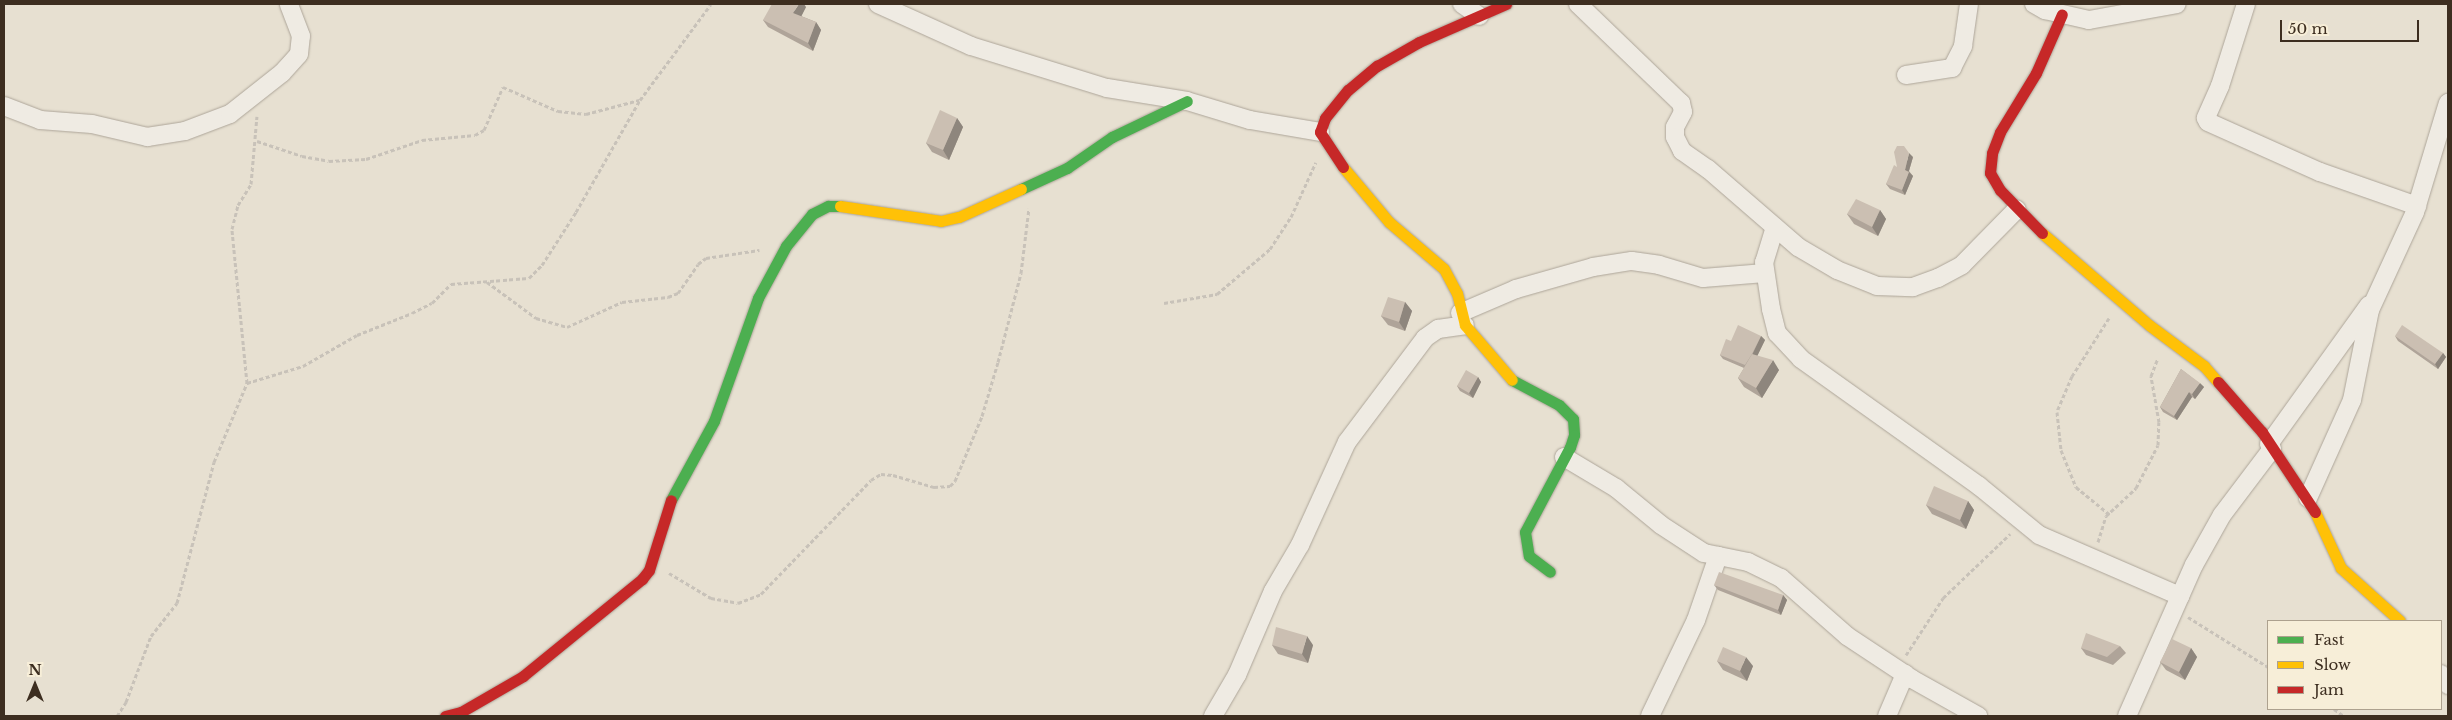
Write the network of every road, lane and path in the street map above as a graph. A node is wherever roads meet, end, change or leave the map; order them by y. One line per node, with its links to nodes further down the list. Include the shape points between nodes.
1 (289, 4): 15 (street, via 301,36 299,54)
2 (712, 4): 16 (path)
3 (878, 4): 17 (street, via 1001,56 1107,88)
4 (1462, 4): 13 (street)
5 (1506, 4): 13 (street)
6 (1578, 4): 25 (street, via 1681,104 1683,112 1674,127 1674,137 1682,151)
7 (1969, 4): 14 (street, via 1963,46 1952,68)
8 (2034, 4): 12 (street)
9 (2177, 4): 11 (street)
10 (2246, 4): 23 (street, via 2220,86 2206,118 2208,122 2320,172)
11 (2122, 10): 12 (street, via 2089,20)
12 (2062, 14): 24 (street, via 2036,73 2000,132 1992,153 1990,173)
13 (1479, 16): 20 (street, via 1419,42 1377,66 1348,90 1325,118)
14 (1906, 76)
15 (257, 94): 18 (street, via 230,114 184,132 147,137 92,124 40,120); 21 (path)
16 (640, 100): 21 (path, via 586,114 558,112 504,87 484,130 475,135 422,140 366,159 329,161); 28 (path, via 594,183 542,265 529,278 520,281)
17 (1187, 101): 20 (street); 22 (street, via 1112,137 1067,168)
18 (4, 106)
19 (2447, 109): 23 (street)
20 (1322, 137): 31 (path, via 1291,217 1270,249 1217,294); 32 (street, via 1370,201 1444,270 1456,293)
21 (257, 141): 34 (path, via 251,184 238,205 232,229)
22 (1030, 185): 26 (street, via 959,217 941,221 897,216 854,206 828,206 812,214); 42 (path, via 1028,230 1021,273 982,416 955,481 950,486 934,487 893,474 881,474 871,480 761,594 738,603 711,598 670,573)
23 (2417, 206): 29 (street)
24 (2017, 209): 25 (street, via 1962,265 1913,287 1877,286 1837,270 1798,247); 30 (street)
25 (1776, 227): 27 (street, via 1764,262)
26 (786, 246): 28 (path, via 706,258 678,293 668,298 622,302 567,327 536,318); 42 (street, via 744,330 714,421 665,510)
27 (1765, 273): 32 (street, via 1703,278 1632,261 1593,267 1516,289); 39 (street, via 1777,333 1801,359)
28 (486, 282): 34 (path, via 452,284 432,303 412,314 357,335 302,366)
29 (2375, 298): 35 (street, via 2348,330); 37 (street, via 2352,400)
30 (2121, 302): 33 (street); 38 (path, via 2094,338 2072,376 2057,412 2061,450 2076,487)
31 (1164, 303)
32 (1462, 318): 36 (street, via 1511,380 1559,405 1570,415 1575,425 1574,435); 50 (street, via 1425,338 1347,442 1300,545 1273,591 1237,675)
33 (2170, 341): 35 (street, via 2204,366); 38 (path, via 2154,362 2151,376 2159,422 2158,445 2136,488)
34 (247, 383): 48 (path, via 214,462 177,603 151,636 129,695)
35 (2270, 446): 37 (street); 44 (street, via 2222,515)
36 (1564, 457): 40 (street, via 1616,488 1686,543); 43 (street, via 1525,532 1529,556)
37 (2308, 498): 45 (street, via 2341,568)
38 (2109, 514): 41 (path, via 2101,526)
39 (2024, 522): 41 (street, via 2039,535); 47 (path, via 1943,598)
40 (1718, 556): 47 (street, via 1748,562 1781,578 1847,636); 51 (street, via 1696,620)
41 (2096, 560): 44 (street)
42 (649, 570): 49 (street, via 626,594 523,676 461,712)
43 (1550, 572)
44 (2177, 603): 46 (path); 54 (street)
45 (2399, 620)
46 (2267, 666)
47 (1901, 672): 52 (street); 53 (street)
48 (117, 716)
49 (445, 716)
50 (1213, 716)
51 (1650, 716)
52 (1887, 716)
53 (1978, 716)
54 (2127, 716)

